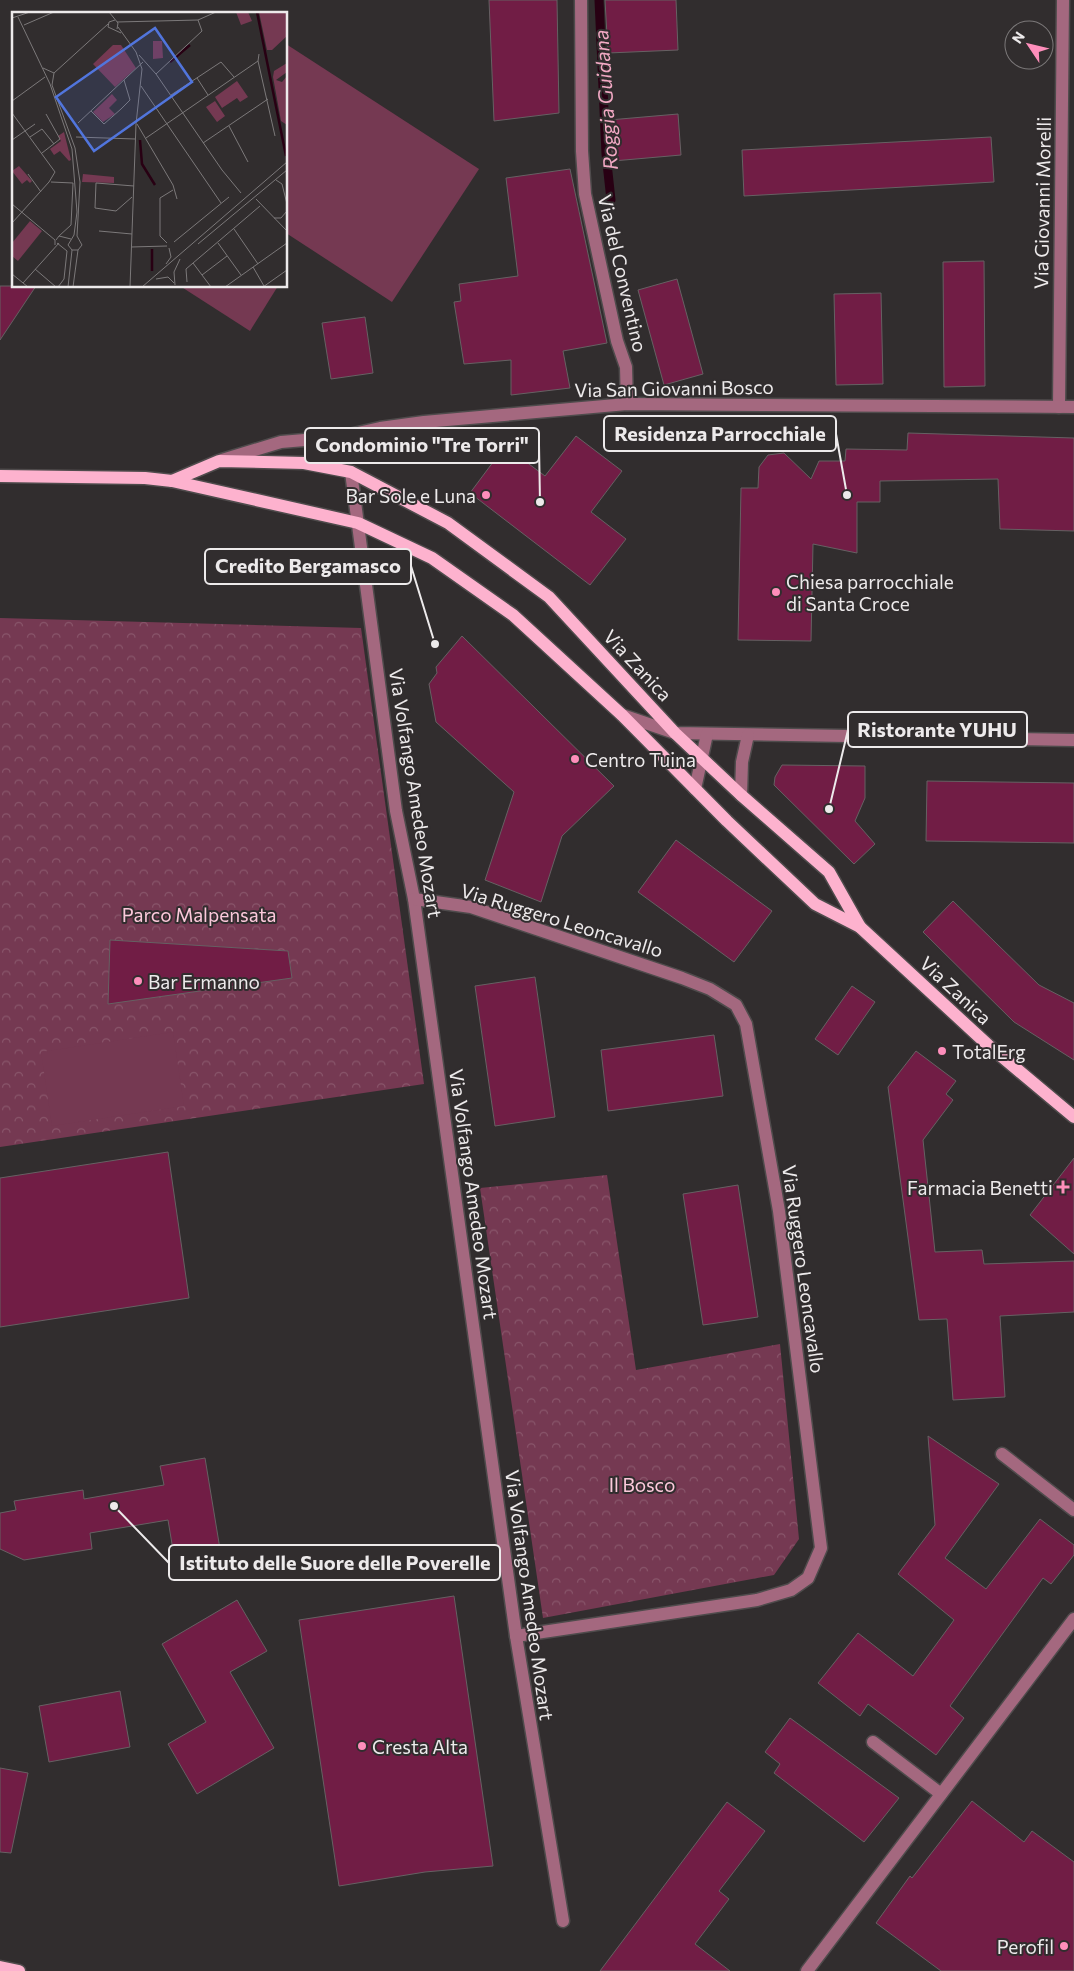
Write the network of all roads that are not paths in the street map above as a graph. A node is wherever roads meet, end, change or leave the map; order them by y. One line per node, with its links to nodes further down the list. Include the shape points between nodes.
1 (581, 0): 3 (street, Via del Conventino, via 582,151 586,194 617,341 626,367)
2 (1063, 0): 4 (street, Via Giovanni Morelli)
3 (627, 404): 4 (street, Via San Giovanni Bosco); 6 (street, Via San Giovanni Bosco, via 380,428 345,436 281,442)
4 (1059, 407): 5 (street, Via San Giovanni Bosco)
5 (1074, 407)
6 (220, 461): 7 (main road, Via San Giovanni Bosco, via 304,464); 9 (main road, Via San Giovanni Bosco)
7 (351, 472): 10 (street, Via Volfango Amedeo Mozart); 12 (main road, Via Zanica, via 448,523 550,597)
8 (0, 476): 9 (main road, Via San Giovanni Bosco)
9 (172, 481): 10 (main road, Via San Giovanni Bosco)
10 (358, 523): 11 (main road, Via Zanica, via 432,558 513,615); 19 (street, Via Volfango Amedeo Mozart, via 396,810)
11 (622, 715): 12 (street); 17 (main road, Via Zanica)
12 (675, 733): 13 (street); 16 (main road, Via Zanica)
13 (707, 734): 14 (street); 16 (street)
14 (748, 735): 15 (street); 18 (street, via 742,762)
15 (1074, 740)
16 (702, 758): 17 (street); 18 (main road, Via Zanica)
17 (695, 789): 20 (main road, Via Zanica, via 814,904)
18 (741, 795): 20 (main road, Via Zanica, via 829,872)
19 (414, 899): 25 (street, Via Volfango Amedeo Mozart); 25 (street, Via Ruggero Leoncavallo, via 471,907 682,978 710,989 736,1005 746,1024 779,1211 821,1548 808,1578 792,1590 757,1600)
20 (860, 927): 21 (main road, Via Zanica, via 988,1045)
21 (1072, 1114)
22 (1002, 1454): 23 (street)
23 (1074, 1510)
24 (1074, 1619): 27 (street)
25 (516, 1636): 28 (street, Via Volfango Amedeo Mozart)
26 (873, 1742): 27 (street)
27 (941, 1794): 31 (street)
28 (562, 1921)
29 (0, 1967): 30 (main road)
30 (19, 1971)
31 (807, 1971)

